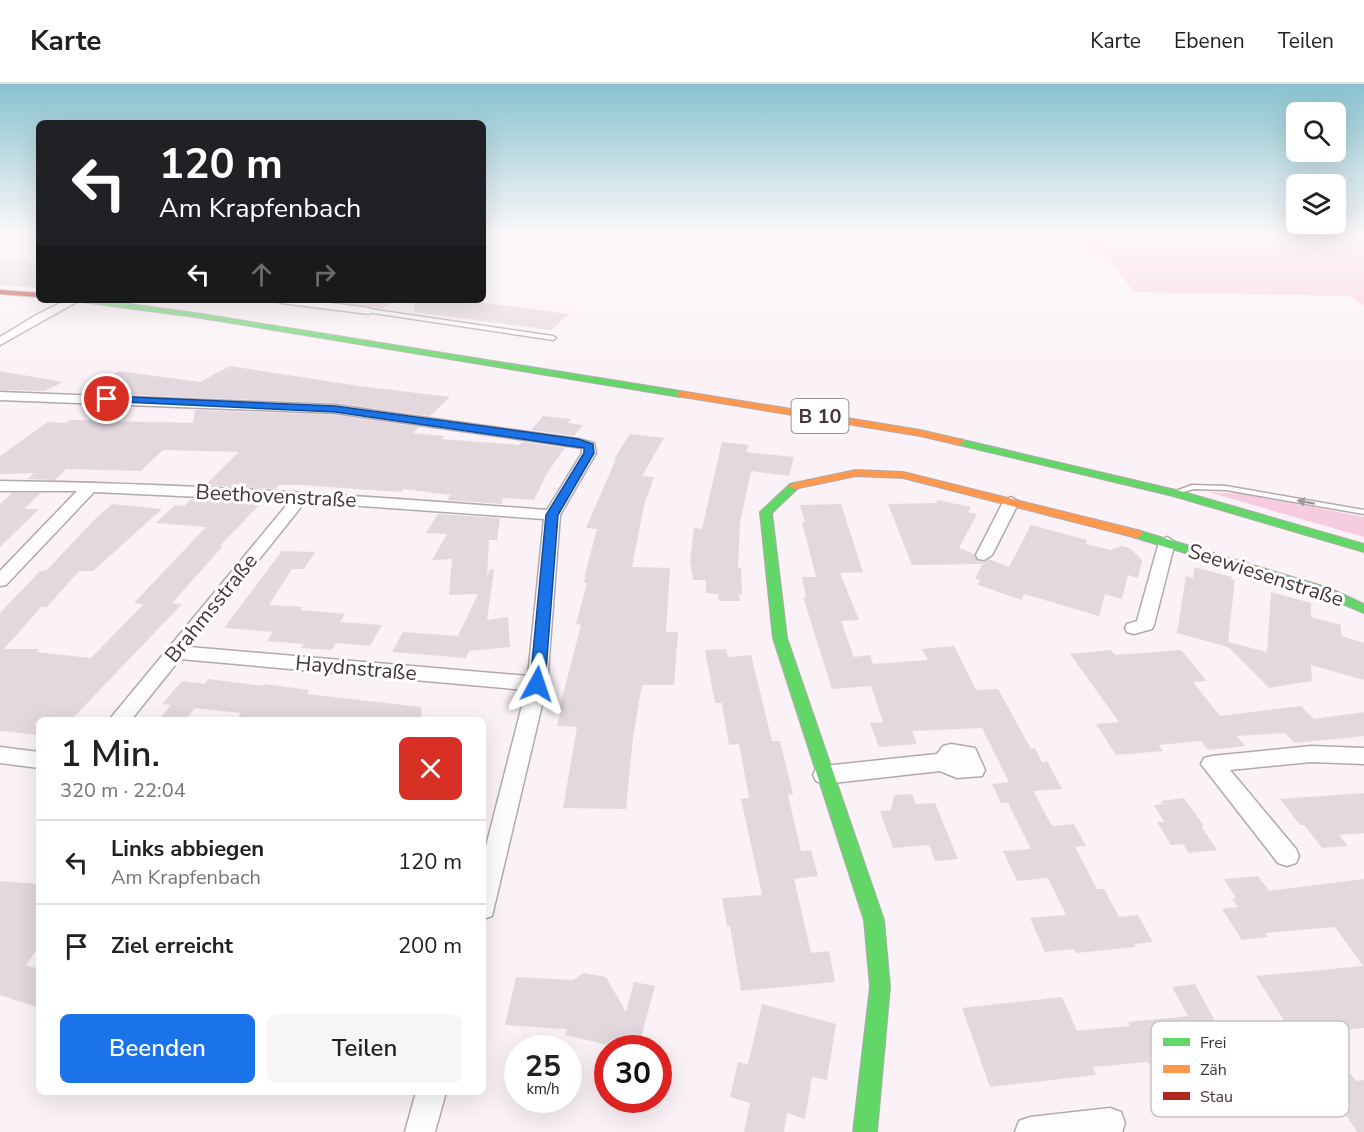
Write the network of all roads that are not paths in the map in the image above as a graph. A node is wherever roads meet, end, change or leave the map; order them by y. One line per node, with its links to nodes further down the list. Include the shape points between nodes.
1 (0, 292): 2 (main road)
2 (36, 295)
3 (69, 303): 8 (street)
4 (105, 303): 12 (main road, B 10, via 920,433)
5 (305, 303): 6 (street)
6 (369, 311): 7 (lane)
7 (553, 338)
8 (0, 342)
9 (0, 396): 16 (street, via 335,409 590,446)
10 (0, 486): 11 (street, Beethovenstraße)
11 (91, 486): 13 (street, Beethovenstraße); 20 (street)
12 (1176, 493): 15 (lane, one-way to 12, via 1226,488 1192,487); 18 (main road, B 10)
13 (302, 496): 16 (street, Beethovenstraße); 23 (street, Brahmsstraße)
14 (1011, 502): 17 (main road, Seewiesenstraße); 19 (street); 30 (main road, Seewiesenstraße, via 903,475 856,473 796,484 766,512 780,638)
15 (1364, 512)
16 (552, 515): 24 (street)
17 (1167, 542): 21 (main road, Seewiesenstraße, via 1324,591); 22 (street, Seewiesenstraße, via 1145,625)
18 (1364, 548)
19 (984, 555)
20 (0, 581)
21 (1364, 609)
22 (1134, 628)
23 (175, 652): 24 (street, Haydnstraße); 25 (street, Brahmsstraße)
24 (537, 684): 32 (street)
25 (121, 717)
26 (0, 755): 28 (street)
27 (1364, 756): 31 (street, via 1311,754 1212,764)
28 (36, 760)
29 (943, 762): 30 (street)
30 (824, 775): 36 (main road, Seewiesenstraße, via 876,931 880,987)
31 (1287, 856)
32 (486, 896)
33 (430, 1095): 35 (street)
34 (1110, 1123): 37 (street)
35 (420, 1132)
36 (865, 1132)
37 (1030, 1132)

